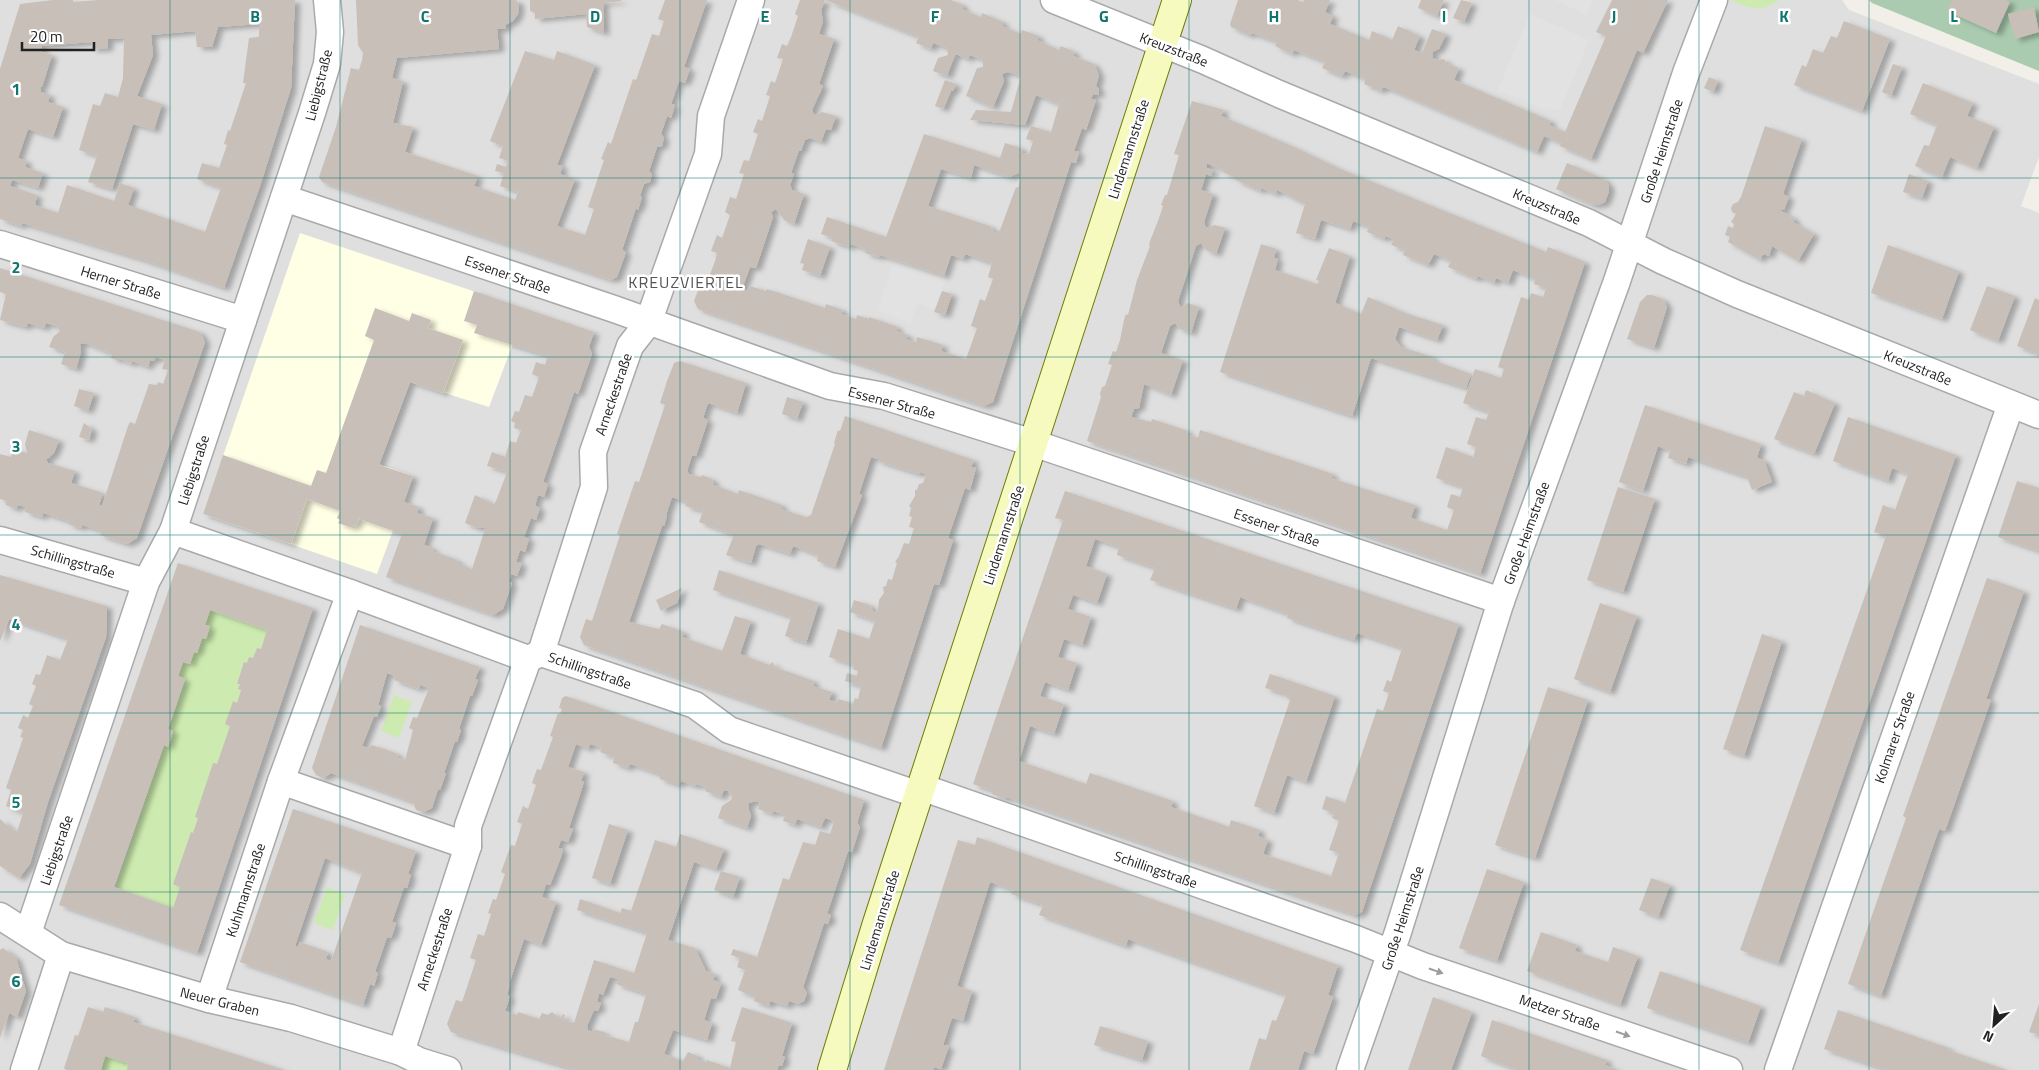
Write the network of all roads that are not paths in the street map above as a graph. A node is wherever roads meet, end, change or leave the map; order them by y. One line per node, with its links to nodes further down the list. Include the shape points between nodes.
1 (327, 0): 7 (street, Liebigstraße, via 330,32 327,64)
2 (751, 0): 11 (street, Arneckestraße, via 711,116 708,154)
3 (1054, 0): 6 (street, Kreuzstraße)
4 (1177, 0): 6 (main road, Lindemannstraße)
5 (1714, 0): 9 (street, Große Heimstraße, via 1686,73)
6 (1163, 45): 9 (street, Kreuzstraße, via 1589,223); 14 (main road, Lindemannstraße)
7 (284, 198): 10 (street, Liebigstraße); 11 (street, Essener Straße)
8 (0, 244): 10 (street, Herner Straße)
9 (1630, 244): 12 (street, Kreuzstraße, via 1737,294); 19 (street, Große Heimstraße)
10 (243, 320): 15 (street, Liebigstraße)
11 (648, 323): 14 (street, Essener Straße, via 830,386 884,396); 20 (street, Arneckestraße, via 630,346 593,452 594,487)
12 (2011, 404): 13 (street, Kreuzstraße); 35 (street, Kolmarer Straße)
13 (2039, 414)
14 (1033, 443): 19 (street, Essener Straße); 22 (main road, Lindemannstraße)
15 (173, 531): 17 (street, Liebigstraße); 18 (street, Schillingstraße)
16 (0, 540): 17 (street, Schillingstraße)
17 (146, 582): 25 (street, Liebigstraße)
18 (350, 593): 20 (street, Schillingstraße); 21 (street, Kuhlmannstraße)
19 (1501, 601): 26 (street, Große Heimstraße)
20 (534, 656): 22 (street, Schillingstraße, via 695,705 729,730); 23 (street, Arneckestraße, via 468,826)
21 (281, 781): 23 (street); 28 (street, Kuhlmannstraße)
22 (920, 791): 26 (street, Schillingstraße); 32 (main road, Lindemannstraße)
23 (468, 846): 29 (street, Arneckestraße)
24 (0, 916): 25 (street, Neuer Graben)
25 (28, 933): 27 (street, Neuer Graben)
26 (1391, 952): 33 (street, Große Heimstraße); 34 (street, Metzer Straße, one-way to 34, via 1423,966)
27 (62, 955): 28 (street, Neuer Graben); 30 (street)
28 (209, 999): 29 (street, Neuer Graben, via 292,1018)
29 (412, 1061): 31 (street, Neuer Graben)
30 (24, 1070)
31 (448, 1070)
32 (832, 1070)
33 (1350, 1070)
34 (1729, 1070)
35 (1778, 1070)

